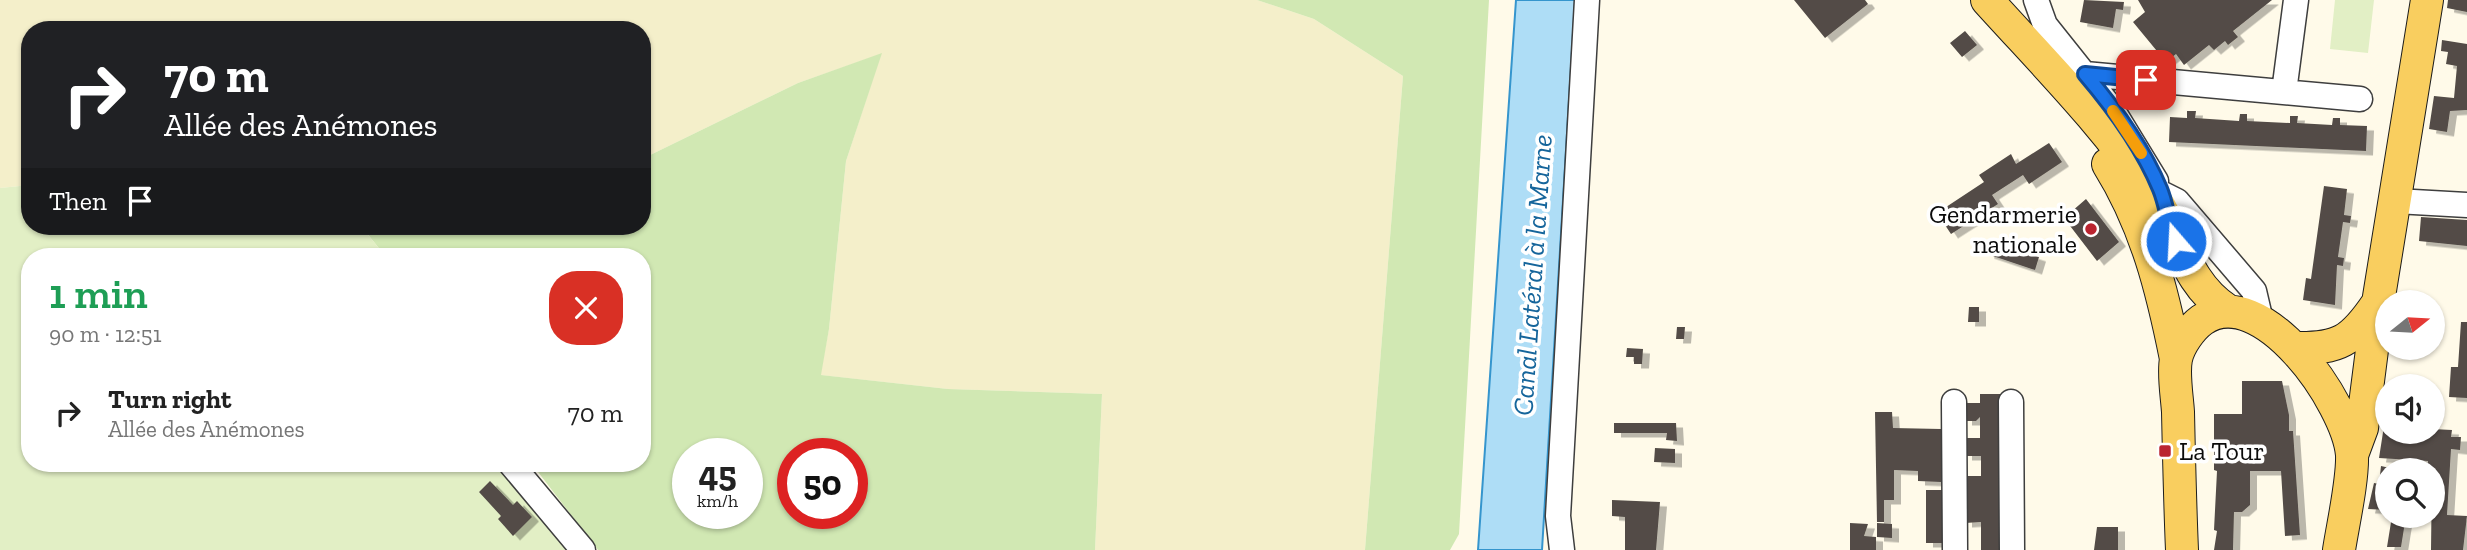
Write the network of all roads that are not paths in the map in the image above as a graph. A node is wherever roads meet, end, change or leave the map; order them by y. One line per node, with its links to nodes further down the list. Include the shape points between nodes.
1 (1587, 0): 26 (street, via 1558,516)
2 (1987, 0): 6 (main road)
3 (2036, 0): 6 (street)
4 (2296, 0): 7 (street)
5 (2427, 0): 10 (main road)
6 (2078, 85): 7 (street); 9 (main road); 13 (main road, via 2136,214)
7 (2284, 92): 8 (street)
8 (2360, 99)
9 (2153, 188): 12 (main road); 17 (street, via 2177,201 2254,291)
10 (2396, 201): 11 (street); 14 (main road)
11 (2467, 205)
12 (2193, 279): 13 (main road); 16 (main road)
13 (2161, 285): 20 (main road)
14 (2380, 290)
15 (2375, 307): 19 (main road, via 2351,337 2335,346)
16 (2227, 310): 17 (main road); 20 (main road, via 2208,315 2197,324)
17 (2262, 321): 19 (main road)
18 (2375, 326): 23 (main road, via 2362,428)
19 (2295, 348): 23 (main road, via 2328,395)
20 (2176, 359): 29 (main road)
21 (1954, 402): 27 (street)
22 (2011, 402): 28 (street)
23 (2352, 455): 30 (main road)
24 (518, 472): 25 (street)
25 (583, 550)
26 (1562, 550)
27 (1955, 550)
28 (2012, 550)
29 (2182, 550)
30 (2339, 550)

